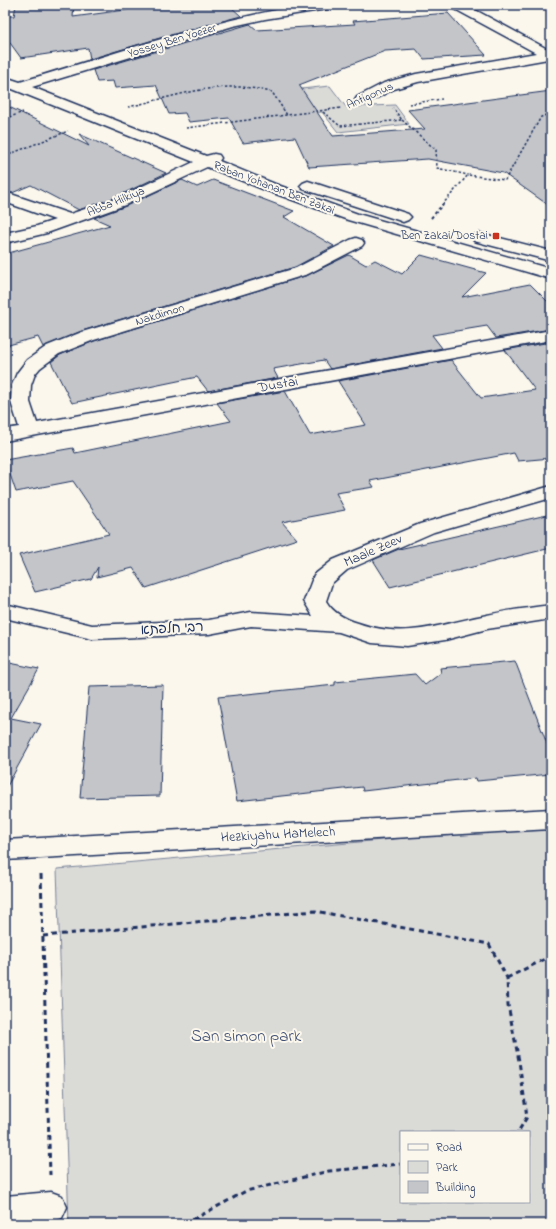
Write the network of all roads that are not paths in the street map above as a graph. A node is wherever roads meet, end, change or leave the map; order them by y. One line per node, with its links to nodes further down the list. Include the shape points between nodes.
1 (327, 5): 6 (street, Yossey Ben Yoezer, via 265,15 230,24)
2 (457, 5): 3 (street, Antigonus)
3 (550, 56): 8 (street, Antigonus, via 416,78 389,86)
4 (5, 68): 6 (street, Raban Yohanan Ben Zakai)
5 (5, 81): 7 (street, Raban Yohanan Ben Zakai)
6 (38, 81): 7 (street, Yossey Ben Yoezer); 9 (street, Raban Yohanan Ben Zakai)
7 (19, 87): 11 (street, Raban Yohanan Ben Zakai)
8 (362, 100)
9 (222, 153): 10 (street, Raban Yohanan Ben Zakai); 11 (street, Abba Hilkiya)
10 (236, 158)
11 (206, 162): 14 (street, Abba Hilkiya, via 120,202); 20 (street, Raban Yohanan Ben Zakai, via 353,218)
12 (293, 180): 15 (street, Raban Yohanan Ben Zakai)
13 (5, 196): 14 (street)
14 (71, 220): 17 (street, Abba Hilkiya)
15 (441, 228)
16 (463, 234): 19 (street)
17 (5, 238)
18 (356, 243): 22 (street, Nakdimon, via 302,271 58,347 37,360 27,370 21,385 20,399)
19 (551, 256)
20 (551, 274)
21 (551, 335): 22 (street, Dustai)
22 (30, 430): 23 (street, Dustai)
23 (5, 435)
24 (551, 492): 27 (street, Maale Zeev, via 427,528 340,565 322,580 315,601 323,614)
25 (5, 612): 27 (street, רבי חלפתא, via 92,632 209,627 252,619)
26 (551, 612): 27 (street, Maale Zeev, via 406,639 372,636)
27 (341, 625)
28 (551, 819): 29 (street, Hezkiyahu HaMelech)
29 (5, 850)
30 (51, 1207): 31 (street)
31 (5, 1211)

